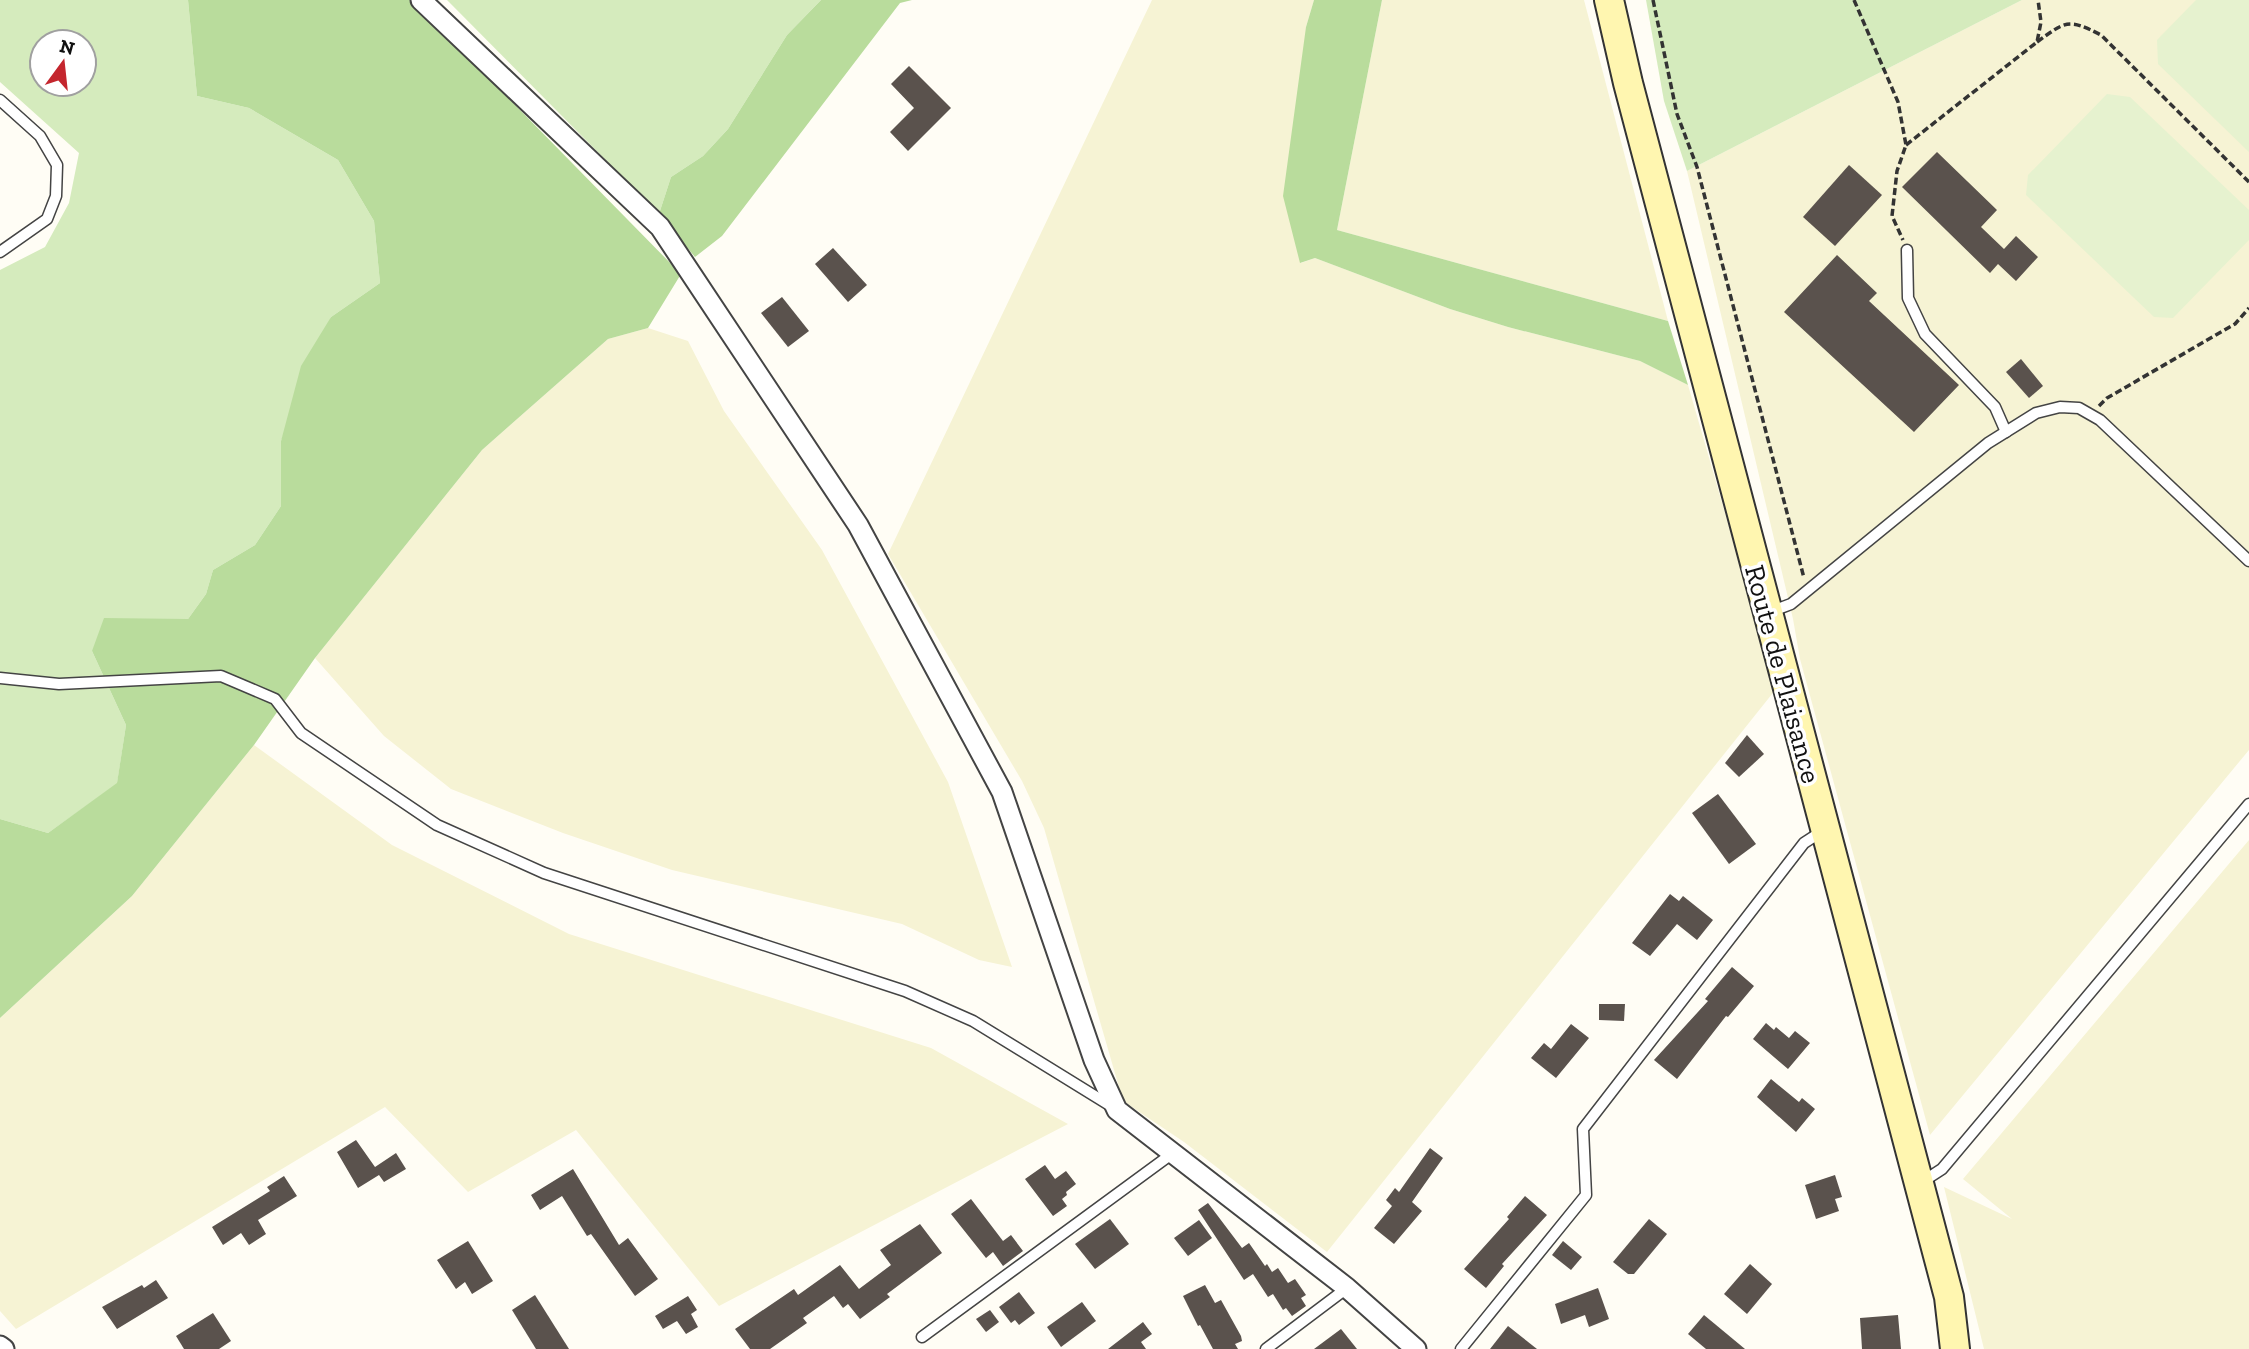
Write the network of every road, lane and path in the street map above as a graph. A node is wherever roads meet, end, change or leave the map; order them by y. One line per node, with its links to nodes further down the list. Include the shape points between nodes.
1 (421, 0): 21 (street, via 660,227 858,525 1002,792 1094,1060)
2 (1609, 0): 17 (main road, Route de Plaisance)
3 (1653, 0): 16 (path, via 1677,114 1697,167)
4 (1854, 0): 8 (path, via 1898,102)
5 (2038, 0): 6 (path, via 2042,22)
6 (2037, 43): 8 (path); 9 (path, via 2063,24 2081,24 2101,35)
7 (0, 100): 11 (lane, via 40,136 57,166 56,197 47,219)
8 (1906, 145): 10 (path, via 1896,171 1892,216)
9 (2249, 182)
10 (1907, 250): 14 (lane, via 1909,298 1925,334 1995,407)
11 (0, 251)
12 (2249, 308): 13 (path, via 2235,324 2107,398)
13 (2090, 414): 14 (lane, via 2060,407 2036,413); 15 (lane)
14 (2006, 432): 16 (lane)
15 (2249, 561)
16 (1808, 590): 17 (lane)
17 (1767, 614): 20 (main road, Route de Plaisance)
18 (0, 678): 21 (lane, via 59,684 222,676 275,699 301,733 437,825 544,873 905,992 973,1021)
19 (2249, 804): 23 (lane, via 1942,1169)
20 (1825, 830): 23 (main road, Route de Plaisance); 30 (lane, via 1804,843 1583,1129 1586,1195)
21 (1118, 1110): 22 (street)
22 (1174, 1153): 24 (street); 25 (lane)
23 (1919, 1184): 31 (main road, Route de Plaisance, via 1949,1297)
24 (1347, 1288): 28 (lane); 29 (street)
25 (922, 1336)
26 (0, 1346): 27 (street)
27 (4, 1349)
28 (1266, 1349)
29 (1416, 1349)
30 (1461, 1349)
31 (1955, 1349)

